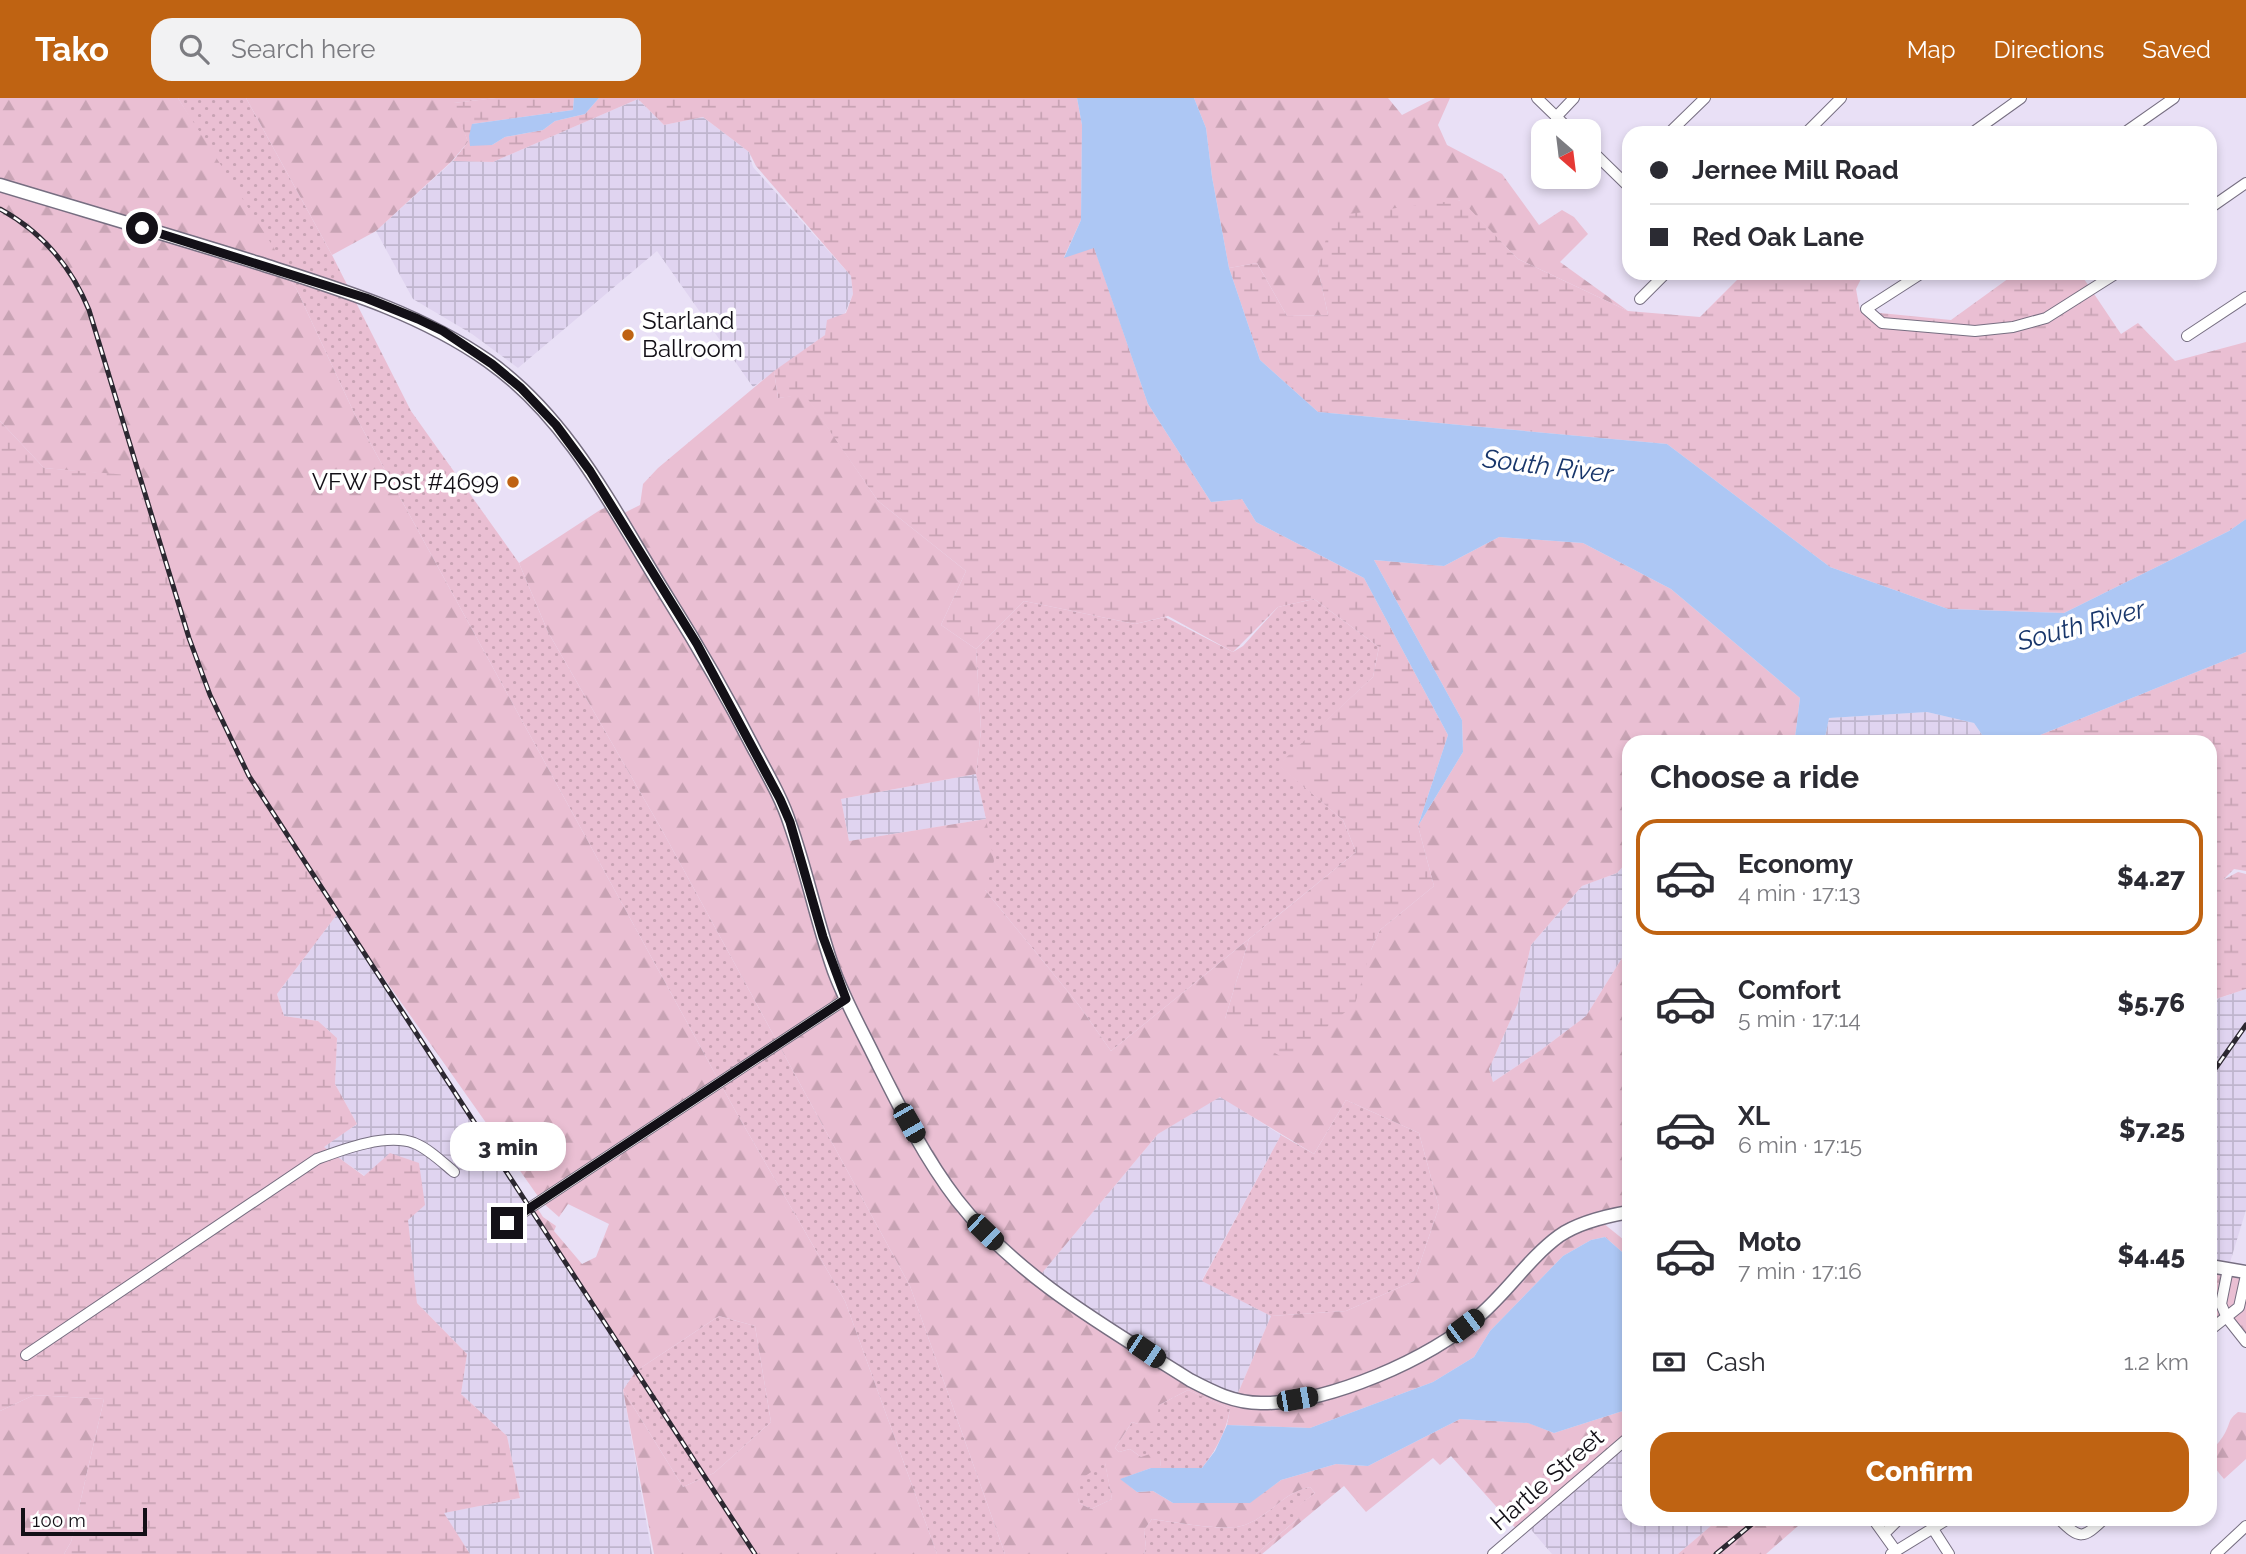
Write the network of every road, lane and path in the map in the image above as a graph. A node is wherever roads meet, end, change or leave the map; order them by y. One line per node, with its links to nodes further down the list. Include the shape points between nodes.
1 (1537, 98): 7 (street)
2 (1574, 98): 7 (street)
3 (1705, 98): 8 (street)
4 (1841, 98): 9 (street)
5 (2021, 98): 10 (street)
6 (2174, 98): 11 (street)
7 (1556, 117)
8 (1676, 126)
9 (1813, 126)
10 (1982, 126)
11 (2134, 126)
12 (1601, 157): 13 (street)
13 (1622, 173)
14 (2246, 183): 16 (street)
15 (0, 185): 23 (street, via 392,308 443,331 521,388 590,471 697,644 745,732 790,822)
16 (2217, 203)
17 (1659, 280): 21 (street)
18 (1911, 280): 19 (street, via 1866,309 1882,323 1975,331 2013,327 2046,318)
19 (2106, 280)
20 (2246, 297): 22 (street)
21 (1640, 299)
22 (2187, 336)
23 (846, 999): 25 (street, via 932,1164 985,1232 1060,1295 1190,1380 1235,1400 1270,1403 1311,1397 1395,1368 1479,1316 1560,1235); 26 (street)
24 (454, 1172): 34 (street, via 413,1143 390,1140 351,1146 317,1159)
25 (1622, 1214)
26 (507, 1223)
27 (2217, 1267): 28 (street)
28 (2228, 1269): 29 (street); 30 (street, via 2221,1304)
29 (2246, 1273): 30 (street, via 2239,1307)
30 (2227, 1318): 31 (street); 32 (street)
31 (2217, 1325)
32 (2243, 1331): 33 (street)
33 (2246, 1342)
34 (26, 1355)
35 (1622, 1443): 45 (street, Hartle Street)
36 (1879, 1526): 43 (street)
37 (1892, 1526): 43 (street)
38 (1938, 1526): 42 (street)
39 (2066, 1526): 40 (street, via 2080,1536)
40 (2096, 1526)
41 (2246, 1526): 47 (street)
42 (1933, 1529): 44 (street); 46 (street)
43 (1885, 1533): 44 (street)
44 (1894, 1552)
45 (1493, 1554)
46 (1949, 1554)
47 (2216, 1554)

